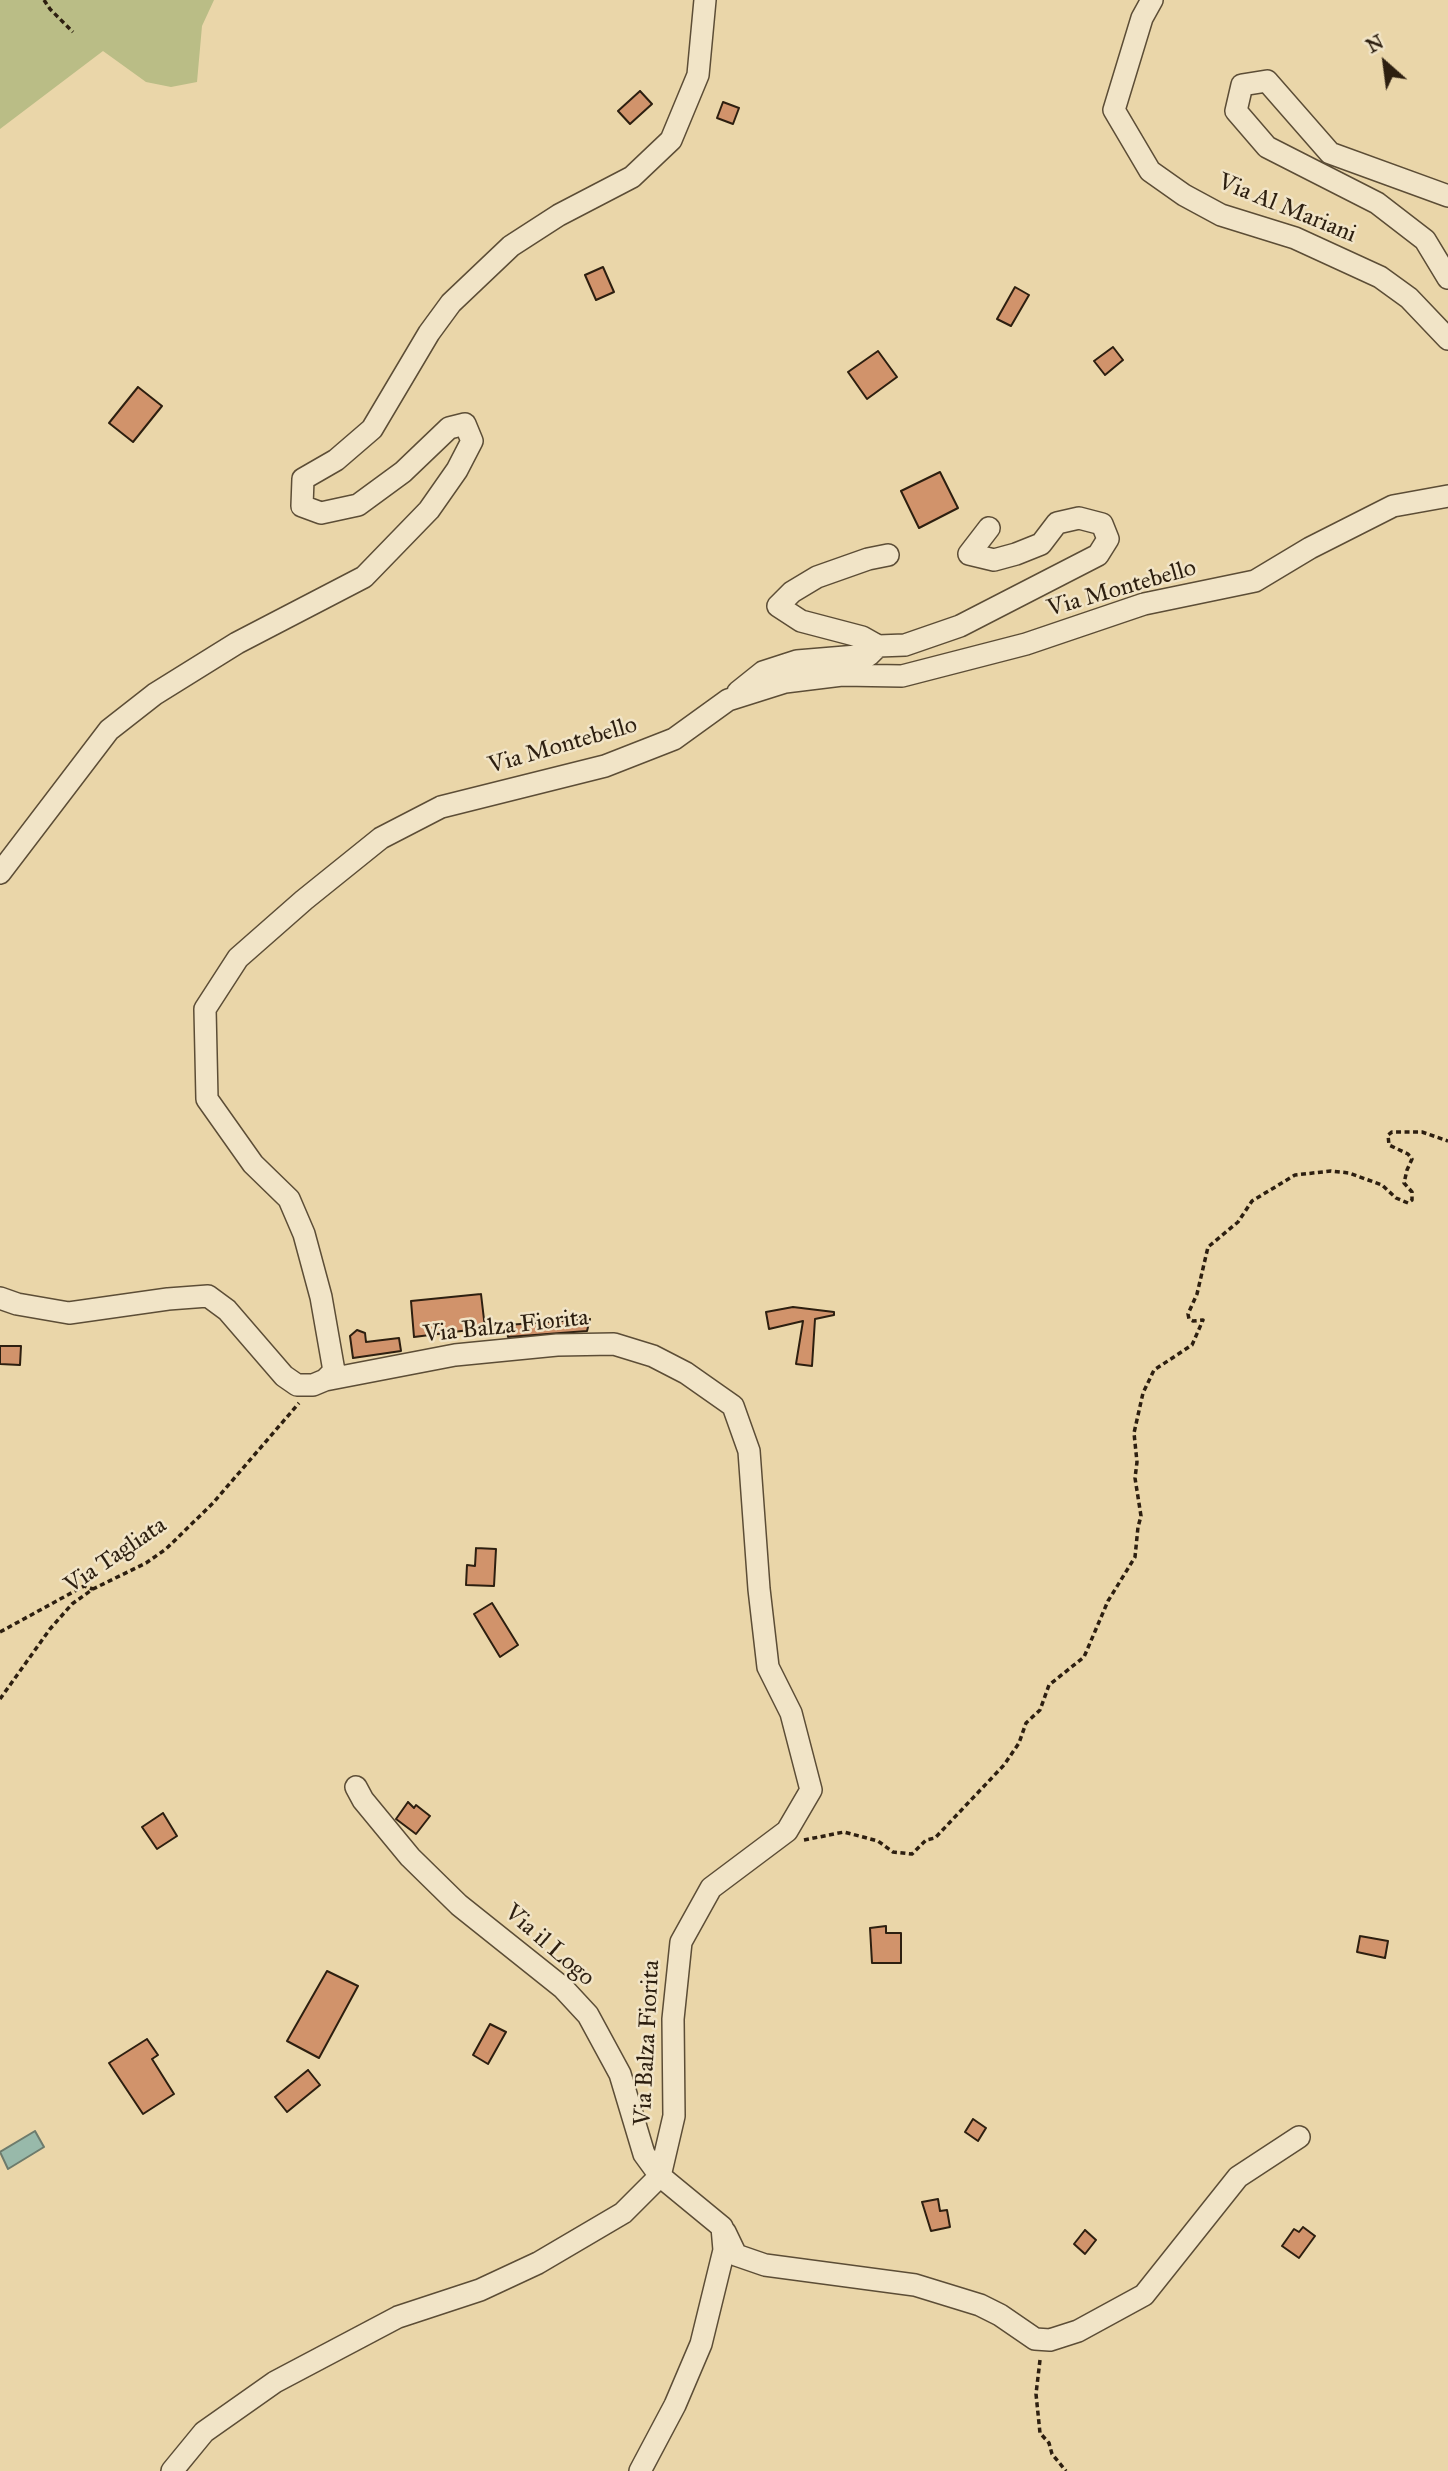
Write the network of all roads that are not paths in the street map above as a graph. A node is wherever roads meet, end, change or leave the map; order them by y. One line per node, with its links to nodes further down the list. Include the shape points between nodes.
1 (705, 0): 11 (street, via 698,75 671,139 632,177 512,246 451,303 372,429 336,460 303,480 302,506 321,513 358,505 403,472 449,428 465,424 472,441 429,510 363,577 237,643 155,694 109,730)
2 (1152, 0): 5 (street, Via Al Mariani, via 1142,18 1114,110 1150,171 1221,215 1295,238 1380,277 1409,298)
3 (1448, 196): 4 (street, via 1329,153 1266,81 1242,85 1236,111 1267,148 1377,203 1425,240)
4 (1448, 278)
5 (1448, 339)
6 (1448, 496): 10 (street, Via Montebello, via 1393,506 1255,581 1144,604 1026,644 902,676 842,675 785,682)
7 (989, 528): 9 (street, via 969,554 994,560 1016,554 1041,544 1057,523 1079,518 1102,524 1108,539 1098,555 960,626 905,645)
8 (888, 555): 9 (street, via 817,577 778,606 801,621 862,637)
9 (878, 646): 10 (street, via 869,655 797,661 763,672)
10 (728, 700): 13 (street, Via Montebello, via 674,739 605,766 441,807 381,838 238,958 205,1009 207,1099 253,1164 289,1199 304,1234 321,1297)
11 (0, 873)
12 (0, 1298): 13 (street, via 69,1313 208,1296 227,1310 284,1376 297,1385)
13 (324, 1378): 16 (street, Via Balza Fiorita, via 455,1355 614,1344 653,1356 733,1406 749,1451 768,1667 791,1713 811,1790 787,1831 711,1888 681,1942 673,2019 674,2116)
14 (356, 1787): 16 (street, Via il Logo, via 410,1857 459,1905 563,1988 588,2015 620,2074 644,2154)
15 (1299, 2137): 17 (street, Via il Logo, via 1238,2177 1144,2295 1079,2331 1042,2340 980,2305 915,2285 765,2265 736,2255)
16 (660, 2176): 17 (street, Via il Logo); 18 (street, via 623,2213 538,2263 480,2290 398,2317 275,2382 204,2432)
17 (722, 2227): 19 (street, via 724,2250 701,2344)
18 (172, 2471)
19 (640, 2471)

